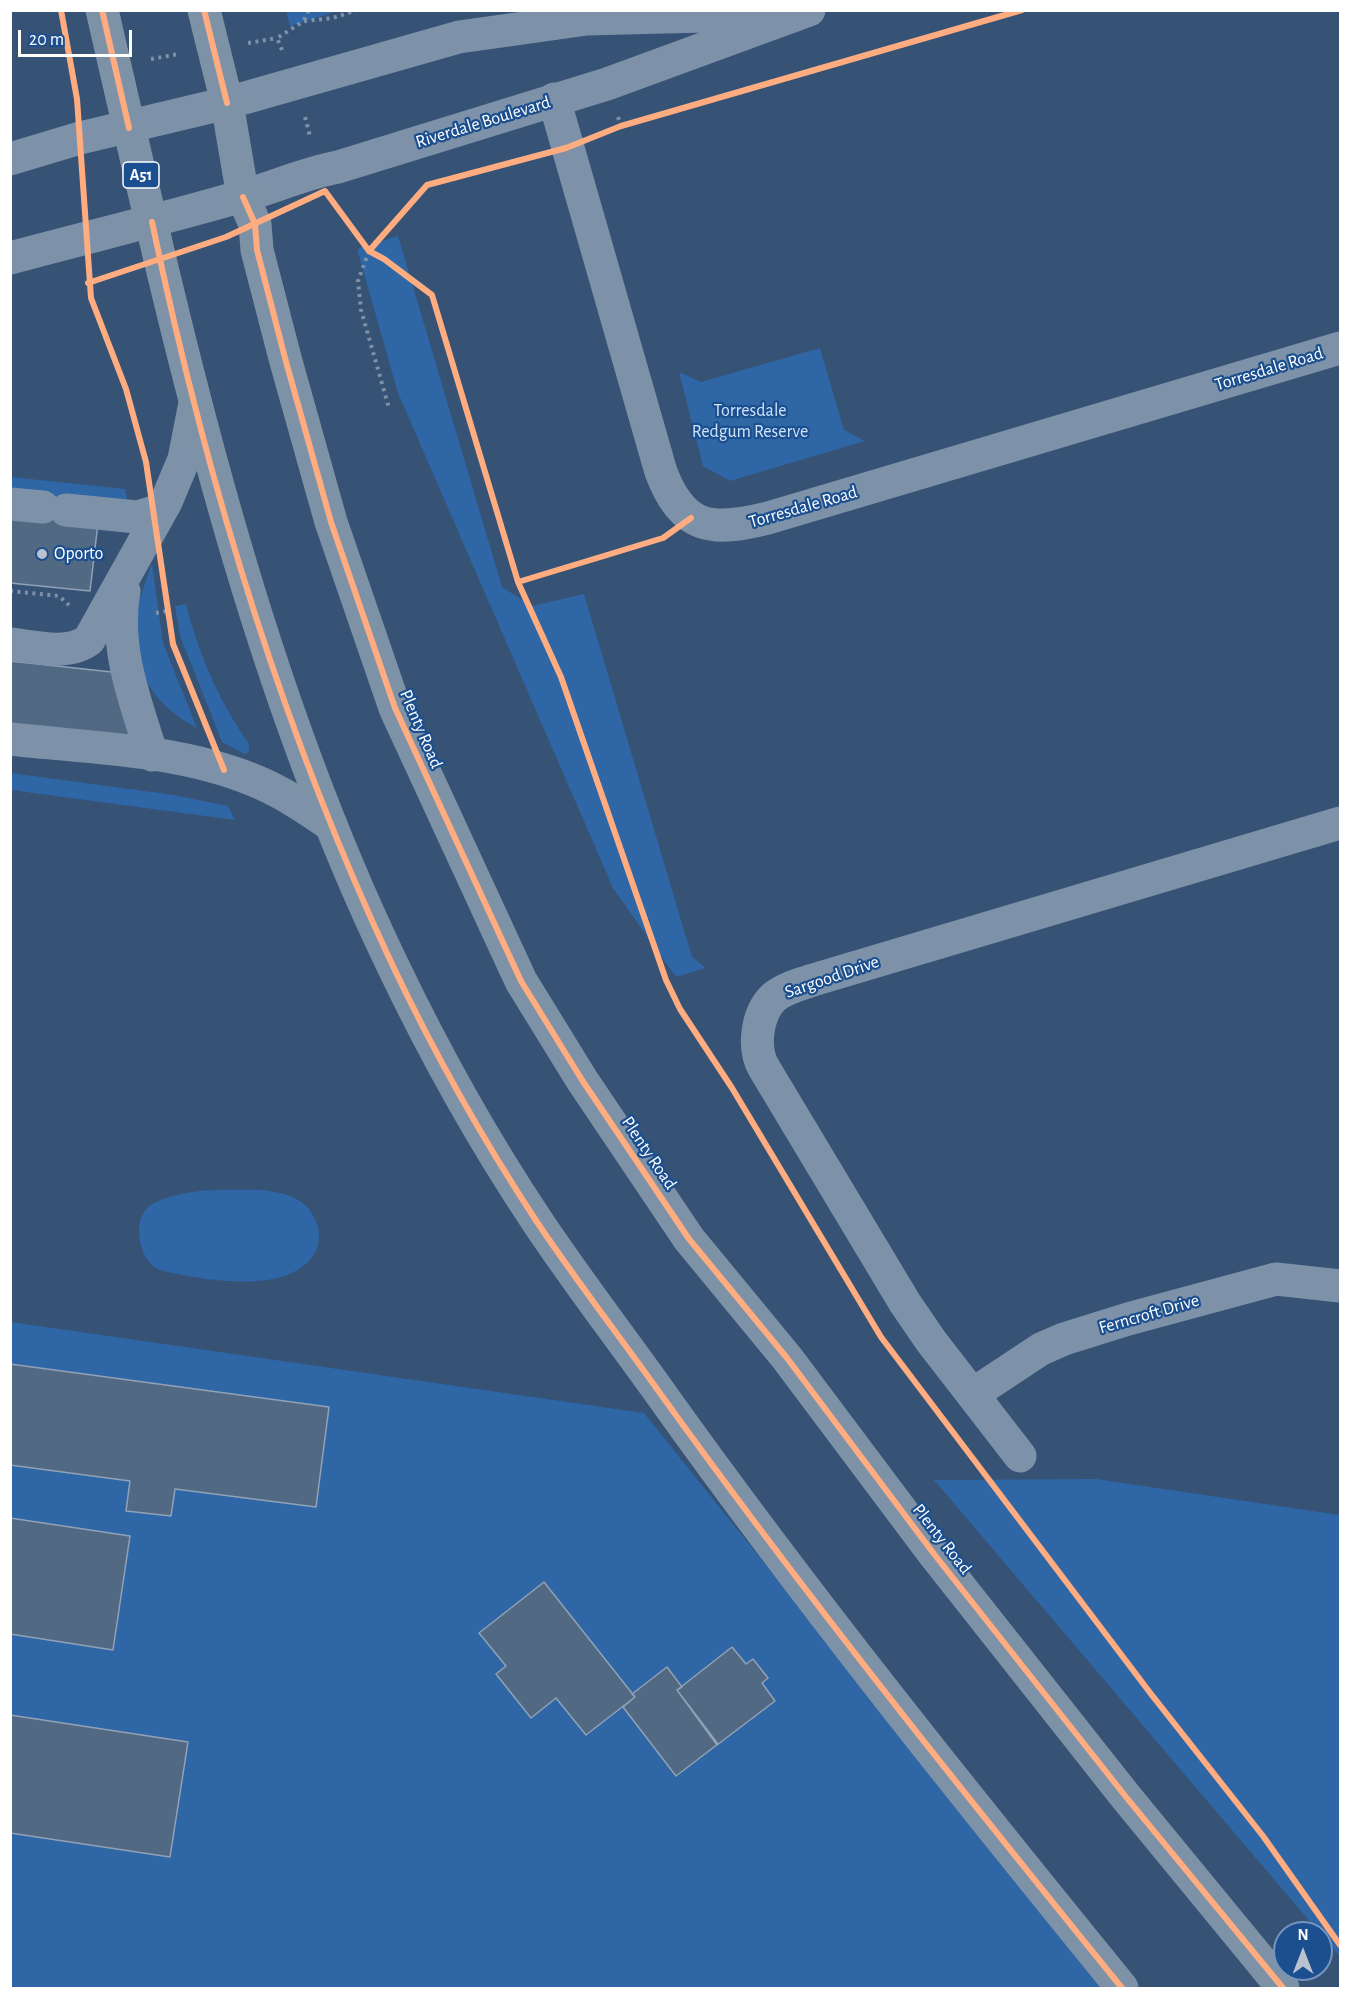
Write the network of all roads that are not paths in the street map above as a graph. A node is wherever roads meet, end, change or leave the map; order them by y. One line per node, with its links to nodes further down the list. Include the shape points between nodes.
1 (102, 10): 7 (highway, A51)
2 (204, 10): 6 (highway, Plenty Road)
3 (757, 10): 6 (street, via 587,20 459,37)
4 (809, 10): 5 (street, Riverdale Boulevard, via 607,84)
5 (554, 99): 9 (street, Riverdale Boulevard); 12 (street, Torresdale Road, via 665,482 679,508 709,525 735,527 768,518)
6 (227, 103): 7 (street); 9 (highway, Plenty Road)
7 (129, 128): 8 (street); 10 (highway, A51)
8 (10, 159)
9 (243, 196): 10 (street, Riverdale Boulevard); 26 (highway, Plenty Road, via 255,224 257,250 282,348 332,522 395,708 521,981 689,1239 787,1358 934,1554 1119,1788)
10 (152, 222): 11 (street, Riverdale Boulevard); 13 (highway, A51)
11 (10, 258)
12 (1341, 348)
13 (195, 403): 15 (street, via 184,459); 21 (highway, A51, via 285,706)
14 (10, 504): 15 (street, via 137,517)
15 (161, 510): 16 (street)
16 (130, 569): 17 (street, via 90,640 73,648); 19 (street, via 122,602 122,653)
17 (10, 644)
18 (10, 739): 19 (street)
19 (152, 755): 21 (street, via 199,763 253,780 281,792)
20 (1341, 823): 23 (street, Sargood Drive, via 813,980 785,990 766,1009 758,1032 761,1064 906,1303)
21 (332, 825): 25 (highway, A51, via 393,966 464,1100 536,1220 722,1479 986,1821)
22 (1341, 1286): 23 (street, Ferncroft Drive, via 1276,1279 1128,1319 1041,1349)
23 (973, 1394): 24 (street, Sargood Drive)
24 (1020, 1456)
25 (1122, 1989)
26 (1283, 1989)

